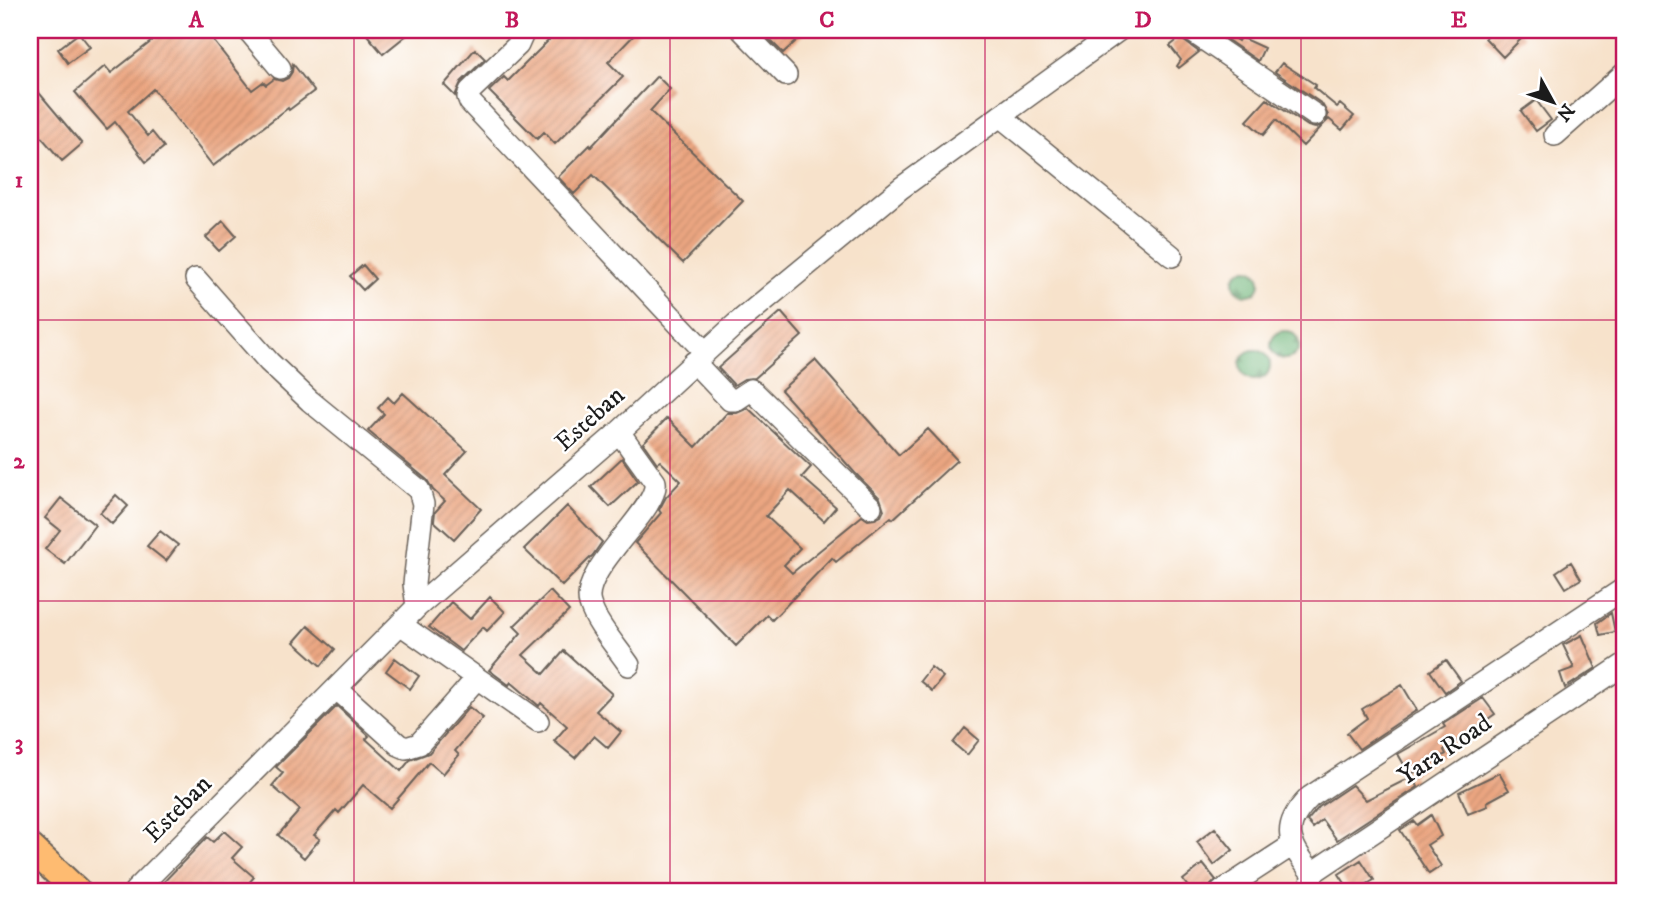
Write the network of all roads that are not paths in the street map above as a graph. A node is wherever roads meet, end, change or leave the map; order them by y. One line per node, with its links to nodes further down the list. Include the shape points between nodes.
1 (248, 30): 6 (street)
2 (519, 30): 14 (street, via 518,45 470,91 470,102)
3 (742, 30): 8 (street)
4 (1119, 30): 10 (street, Esteban)
5 (1190, 30): 9 (street)
6 (280, 68)
7 (1625, 73): 11 (street)
8 (786, 75)
9 (1315, 115)
10 (1000, 116): 12 (street); 14 (street, Esteban, via 901,188)
11 (1555, 135)
12 (1172, 256)
13 (196, 279): 18 (street, via 310,401 419,490 424,504 414,584)
14 (700, 357): 15 (street, Esteban); 16 (street, via 730,400 754,392)
15 (619, 432): 18 (street, Esteban); 21 (street, via 656,487 588,594 593,613)
16 (871, 507)
17 (1625, 588): 25 (street, via 1310,797 1291,828)
18 (417, 607): 19 (street, Esteban)
19 (400, 624): 22 (street); 23 (street, Esteban)
20 (1625, 664): 27 (street, Yara Road)
21 (629, 665)
22 (477, 678): 23 (street, via 419,744 406,748); 24 (street)
23 (337, 689): 29 (street, Esteban)
24 (538, 721)
25 (1292, 846): 27 (street); 30 (street)
26 (30, 847): 28 (main road)
27 (1311, 882)
28 (77, 891)
29 (135, 891)
30 (1222, 891)

